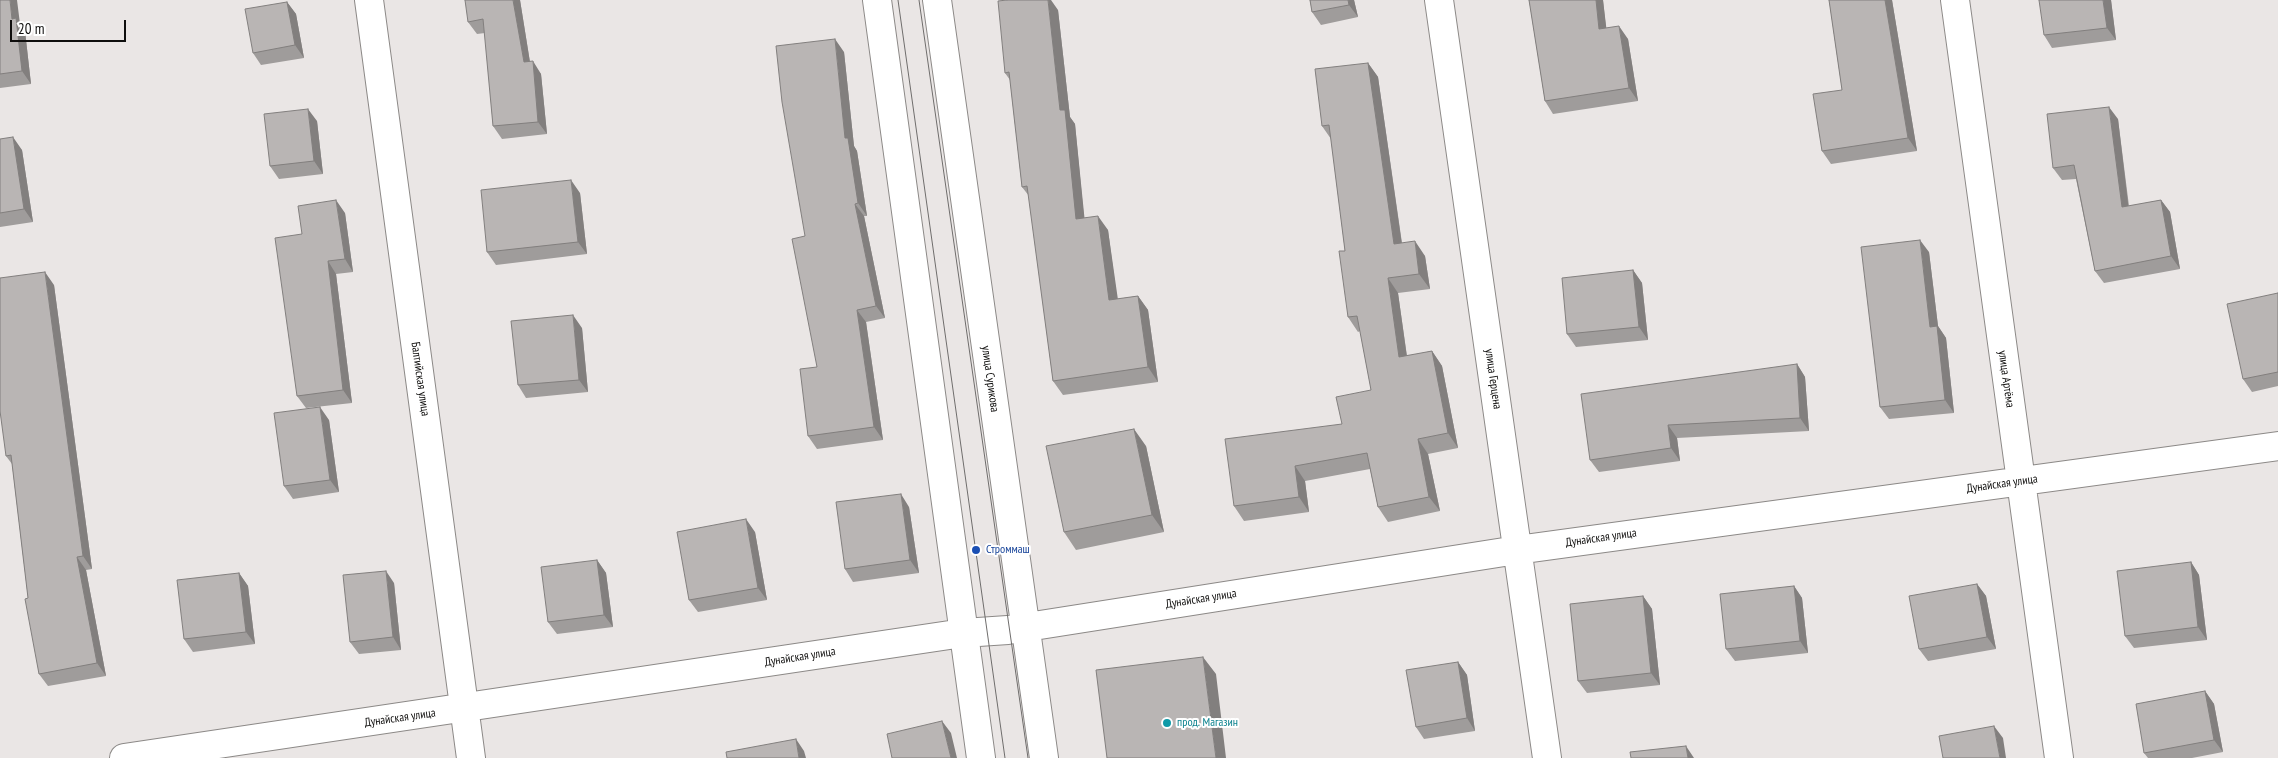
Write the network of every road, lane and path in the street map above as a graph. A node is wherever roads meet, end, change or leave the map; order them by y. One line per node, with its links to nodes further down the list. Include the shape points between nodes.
1 (369, 0): 11 (street, Балтийская улица)
2 (877, 0): 10 (street)
3 (937, 0): 9 (street, улица Сурикова)
4 (1439, 0): 8 (street, улица Герцена)
5 (1955, 0): 7 (street, улица Артёма)
6 (2278, 446): 7 (street, Дунайская улица)
7 (2020, 481): 8 (street, Дунайская улица); 17 (street, улица Артёма)
8 (1517, 550): 9 (street, Дунайская улица); 16 (street, улица Герцена)
9 (1025, 627): 10 (street, Дунайская улица); 15 (street, улица Сурикова)
10 (963, 633): 11 (street, Дунайская улица); 14 (street)
11 (464, 708): 12 (street, Дунайская улица); 13 (street, Балтийская улица)
12 (124, 758)
13 (471, 758)
14 (981, 758)
15 (1044, 758)
16 (1546, 758)
17 (2059, 758)

